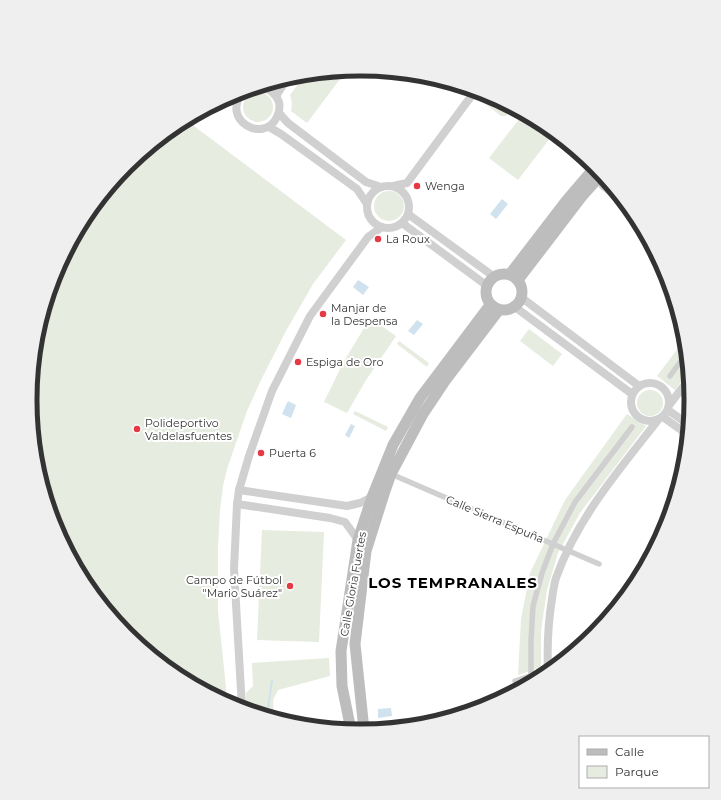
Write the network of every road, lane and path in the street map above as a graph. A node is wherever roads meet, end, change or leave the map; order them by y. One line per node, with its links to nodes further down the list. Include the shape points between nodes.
1 (282, 87): 3 (street)
2 (270, 90): 3 (street)
3 (276, 96): 6 (street)
4 (471, 96): 10 (street)
5 (235, 102): 7 (street, via 240,120 246,125 255,129)
6 (279, 113): 7 (street); 12 (street, via 288,123 366,182)
7 (269, 127): 14 (street, via 357,189)
8 (597, 179): 20 (main road)
9 (597, 179): 20 (main road, via 566,200)
10 (407, 183): 11 (street); 13 (street)
11 (393, 186): 12 (street); 13 (street)
12 (381, 187): 14 (street, via 372,193)
13 (408, 198): 15 (street)
14 (367, 204): 16 (street)
15 (408, 214): 17 (street); 21 (street)
16 (370, 218): 18 (street); 19 (street)
17 (402, 223): 18 (street, via 394,228); 21 (street)
18 (382, 227): 19 (street)
19 (368, 237): 34 (street, via 310,316 275,384)
20 (514, 277): 21 (main road); 22 (main road, via 522,288)
21 (489, 281): 23 (main road, via 485,294)
22 (518, 303): 23 (main road, via 506,311); 26 (street); 28 (street)
23 (494, 307): 33 (main road, Calle Gloria Fuertes, via 423,414); 35 (main road, Calle Gloria Fuertes, via 420,398 393,445)
24 (681, 361): 25 (street)
25 (670, 376)
26 (639, 386): 28 (street); 29 (street, via 655,383 662,386 668,394)
27 (683, 387): 29 (street)
28 (632, 394): 29 (street, via 634,413 646,421)
29 (665, 413): 30 (street); 32 (street); 39 (street, via 584,519)
30 (683, 422)
31 (632, 426): 38 (street, via 575,502)
32 (682, 429)
33 (391, 474): 38 (street, Calle Sierra Espuña); 47 (main road, Calle Gloria Fuertes, via 366,551 355,644)
34 (239, 490): 35 (street, via 348,506); 36 (street)
35 (372, 497): 37 (main road, Calle Gloria Fuertes)
36 (237, 504): 37 (street, via 345,522); 45 (street, via 234,569)
37 (358, 540): 46 (main road, Calle Gloria Fuertes, via 342,651 342,686)
38 (553, 544): 39 (street, Calle Sierra Espuña); 42 (street, via 533,606)
39 (568, 551): 40 (street, Calle Sierra Espuña); 41 (street, via 556,579 549,618)
40 (599, 564)
41 (548, 664)
42 (531, 674)
43 (526, 678): 44 (street)
44 (515, 681)
45 (242, 701)
46 (350, 724)
47 (363, 724)

